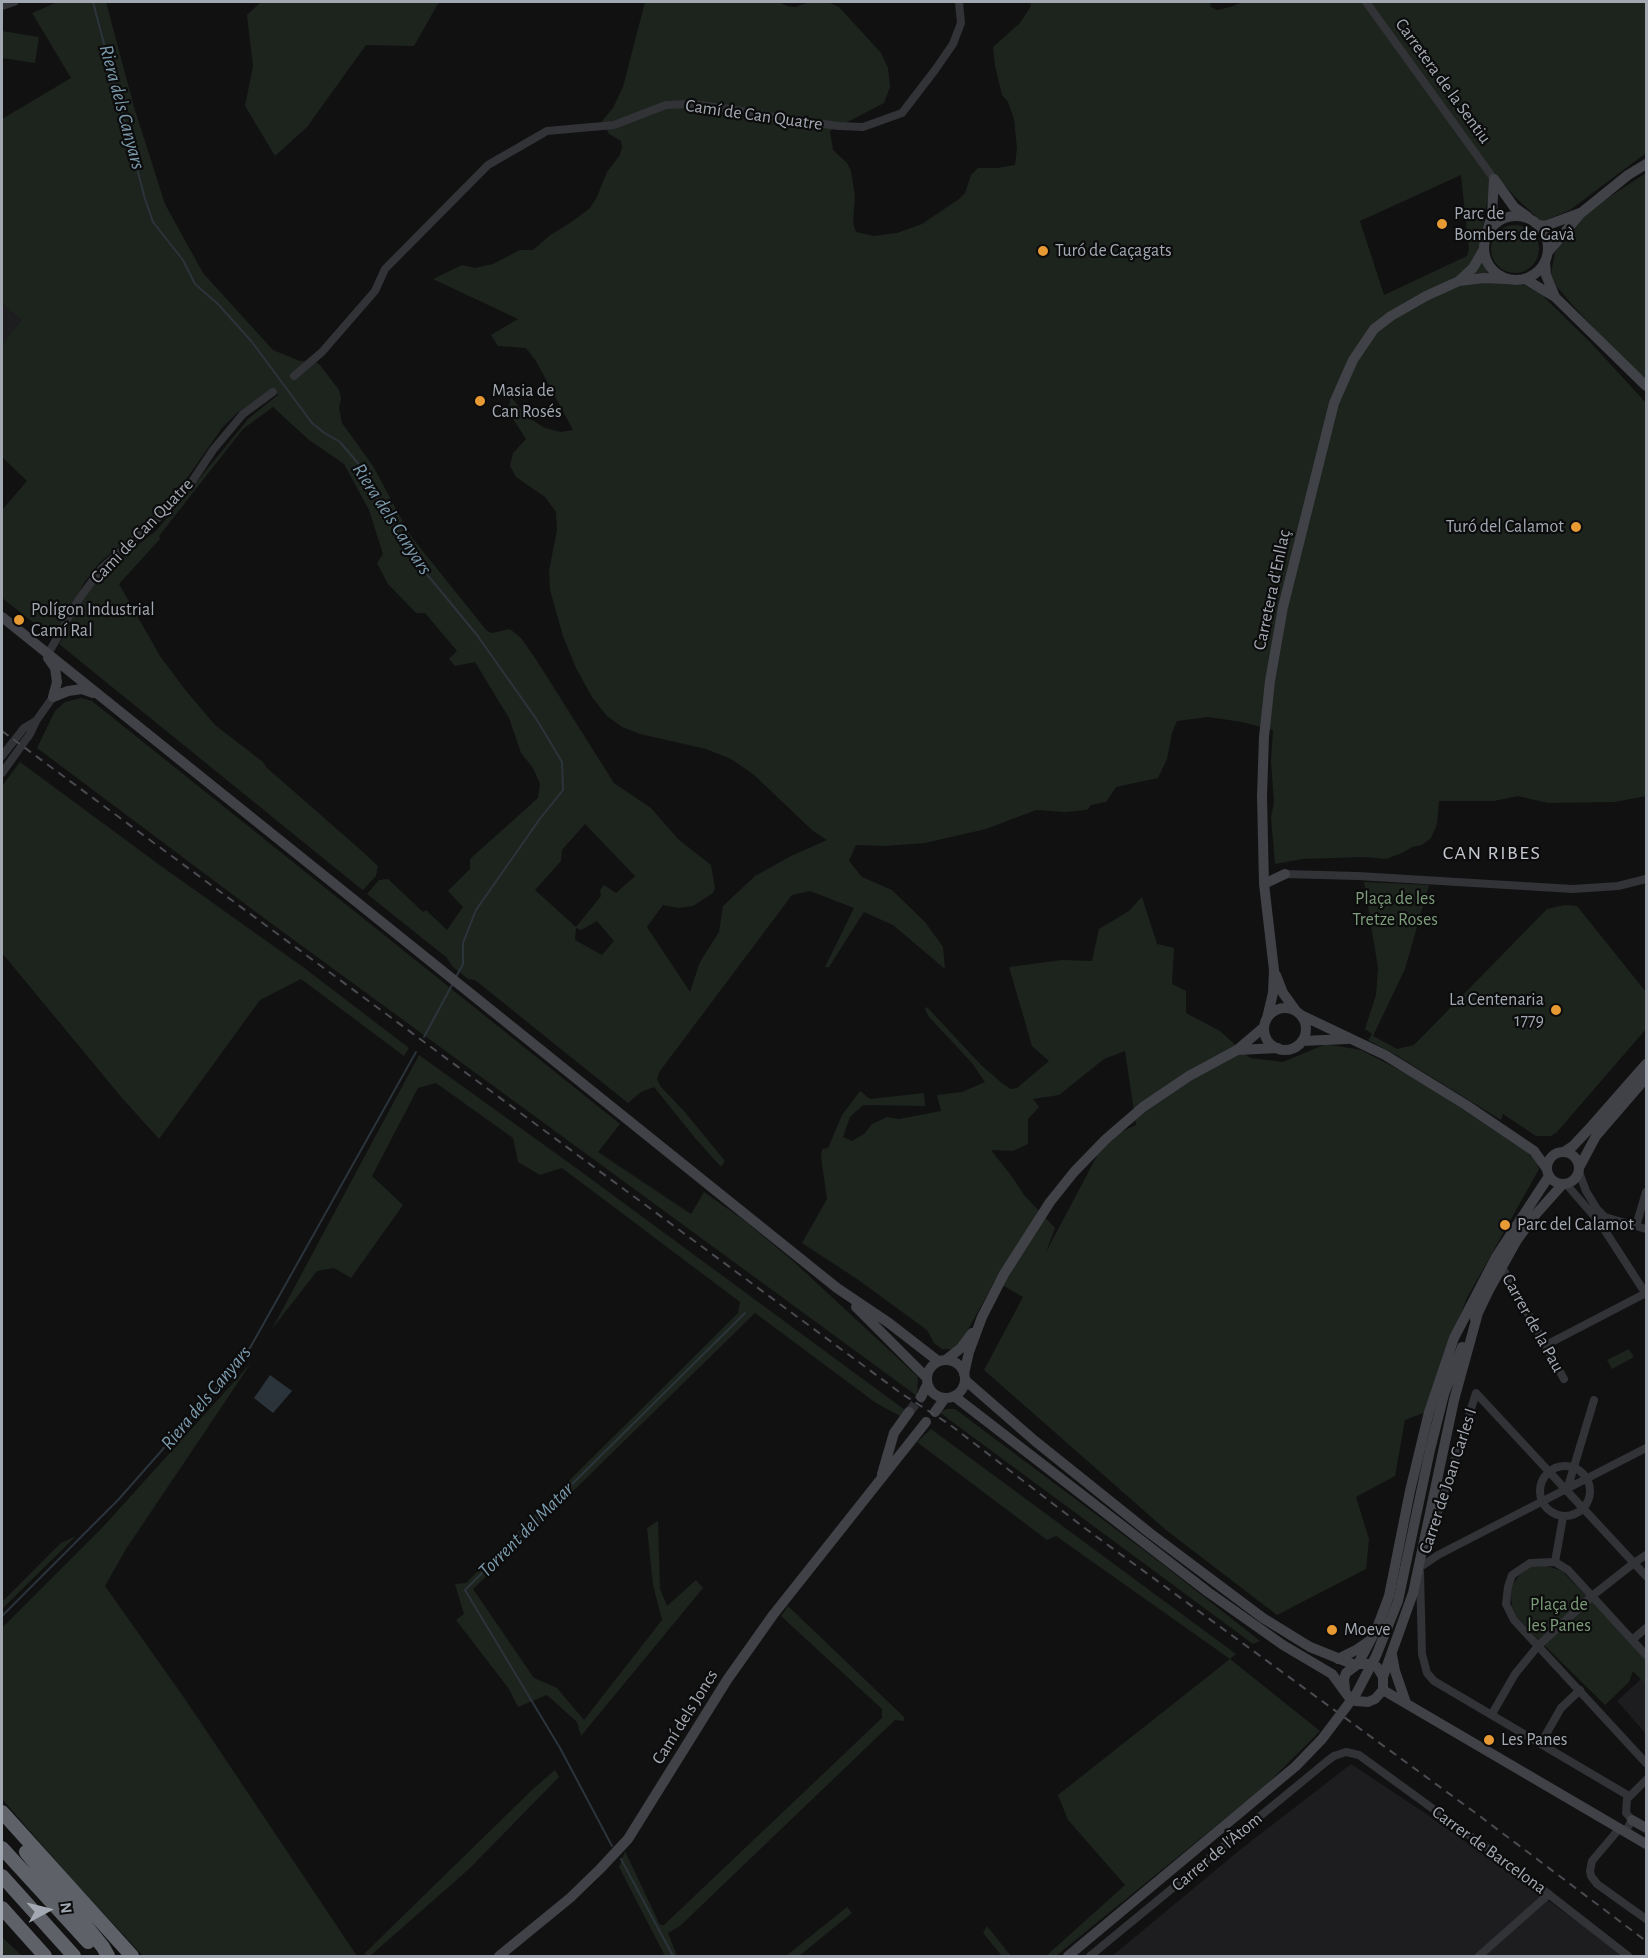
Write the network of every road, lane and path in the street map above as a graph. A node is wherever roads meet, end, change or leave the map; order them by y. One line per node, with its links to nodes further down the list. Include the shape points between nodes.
1 (14, 2): 4 (street)
2 (959, 2): 16 (street, Camí de Can Quatre, via 961,23 953,44 902,113 863,127 675,104 614,125 547,131 488,165 385,269 375,291 322,352)
3 (1366, 2): 6 (street, Carretera de la Sentiu)
4 (2, 6)
5 (1647, 164): 7 (street)
6 (1494, 179): 8 (street, Carretera de la Sentiu, via 1514,207); 9 (street)
7 (1581, 213): 8 (street, via 1545,226); 11 (street)
8 (1535, 222): 9 (street, via 1511,216 1501,219); 11 (street, via 1545,233)
9 (1487, 233): 10 (street)
10 (1484, 249): 12 (street, via 1490,267); 14 (street, Carretera d'Enllaç, via 1473,268)
11 (1547, 257): 13 (street, via 1533,276); 15 (street, via 1546,275)
12 (1504, 279): 13 (street); 14 (street, Carretera d'Enllaç)
13 (1525, 279): 15 (street)
14 (1459, 281): 26 (street, Carretera d'Enllaç, via 1426,296 1374,329 1353,360 1334,403 1282,607 1270,681 1264,737)
15 (1555, 297): 17 (street)
16 (294, 376)
17 (1647, 386)
18 (273, 392): 20 (street, Camí de Can Quatre, via 243,414 170,507 100,569)
19 (2, 617): 20 (street)
20 (45, 652): 21 (street); 22 (street, via 55,668)
21 (95, 693): 22 (street, via 82,689); 49 (street)
22 (53, 697): 23 (street)
23 (36, 721): 24 (street, via 24,728); 25 (street)
24 (2, 756)
25 (2, 772)
26 (1263, 867): 27 (street); 29 (street, Carretera d'Enllaç)
27 (1285, 874): 28 (street, via 1573,888 1618,886); 29 (street)
28 (1647, 879)
29 (1264, 884): 30 (street, Carretera d'Enllaç)
30 (1274, 970): 31 (street, Carretera d'Enllaç, via 1283,993); 32 (street, Carretera d'Enllaç)
31 (1298, 1013): 32 (street, via 1283,1008); 33 (street); 34 (street, via 1306,1027)
32 (1266, 1022): 35 (street, via 1267,1040); 36 (street)
33 (1350, 1039): 34 (street); 39 (street, via 1395,1061)
34 (1302, 1041): 35 (street, via 1292,1048)
35 (1278, 1048): 36 (street)
36 (1237, 1050): 52 (street, via 1189,1076 1106,1138 1074,1172 1027,1235)
37 (1647, 1064): 40 (street, via 1573,1146)
38 (1647, 1078): 41 (street, via 1596,1136)
39 (1534, 1151): 40 (street); 42 (street)
40 (1561, 1152): 41 (street, via 1574,1156); 42 (street, via 1551,1158)
41 (1579, 1169): 43 (street, via 1574,1181); 45 (street, via 1586,1191)
42 (1548, 1172): 43 (street, via 1553,1181); 51 (street, via 1496,1257)
43 (1564, 1185): 45 (street); 48 (street, via 1536,1214)
44 (1647, 1192): 46 (street)
45 (1603, 1220): 46 (street); 50 (street)
46 (1636, 1226): 47 (street)
47 (1647, 1229)
48 (1502, 1266): 51 (street); 53 (street, Carrer de la Pau)
49 (837, 1288): 54 (street); 57 (street)
50 (1646, 1294): 53 (street)
51 (1474, 1311): 78 (street); 80 (street, via 1454,1338 1429,1412); 122 (street, bridge, via 1444,1395 1398,1601 1356,1694 1296,1766)
52 (982, 1317): 54 (street, via 961,1348); 55 (street)
53 (1546, 1345): 56 (street, Carrer de la Pau)
54 (942, 1360): 55 (street, via 956,1362); 57 (street, via 930,1367)
55 (964, 1377): 59 (street, via 961,1389); 90 (street, via 1035,1441 1244,1605 1310,1647)
56 (1564, 1379)
57 (927, 1381): 58 (street); 59 (street, via 934,1394)
58 (921, 1397)
59 (950, 1397): 62 (street); 93 (street, via 1208,1592 1332,1674)
60 (1594, 1400): 67 (street)
61 (909, 1412): 64 (street, Camí dels Joncs)
62 (935, 1412)
63 (926, 1422): 66 (street, Camí dels Joncs)
64 (894, 1433): 66 (street); 69 (street, Camí dels Joncs)
65 (1647, 1448): 70 (street)
66 (897, 1459): 69 (street, Camí dels Joncs)
67 (1574, 1466): 68 (street, via 1561,1466); 70 (street); 71 (street)
68 (1550, 1472): 71 (street); 72 (street, via 1541,1483); 78 (street, Carrer de Joan Carles I, via 1476,1393)
69 (881, 1477): 121 (street, Camí dels Joncs, via 734,1670 628,1839 570,1898)
70 (1588, 1478): 71 (street); 73 (street, via 1589,1494)
71 (1567, 1490): 72 (street); 73 (street)
72 (1542, 1503): 74 (street); 78 (street)
73 (1583, 1507): 74 (street); 77 (street)
74 (1563, 1517): 76 (street)
75 (1647, 1555): 77 (street)
76 (1555, 1562): 81 (street); 87 (street, via 1522,1567 1512,1575 1508,1587 1506,1604 1514,1620)
77 (1634, 1563): 79 (street); 81 (street)
78 (1419, 1568): 82 (street); 83 (street)
79 (1647, 1576)
80 (1389, 1596): 82 (street); 85 (street)
81 (1592, 1596): 86 (street); 87 (street)
82 (1411, 1599): 83 (street); 88 (street)
83 (1422, 1611): 97 (street, via 1422,1654 1427,1673 1434,1681)
84 (1647, 1628): 86 (street)
85 (1370, 1640): 90 (street); 91 (street)
86 (1632, 1640): 89 (street)
87 (1538, 1646): 95 (street); 97 (street, via 1515,1674)
88 (1392, 1655): 92 (street); 96 (street)
89 (1647, 1655)
90 (1338, 1659): 91 (street)
91 (1357, 1664): 92 (street, via 1377,1667); 93 (street, via 1346,1673)
92 (1383, 1677): 94 (street)
93 (1345, 1689): 94 (street, via 1362,1703 1375,1700)
94 (1383, 1690): 96 (street)
95 (1580, 1690): 98 (street, via 1561,1708); 100 (street)
96 (1406, 1703): 107 (street)
97 (1492, 1714): 98 (street)
98 (1541, 1743): 102 (street)
99 (1346, 1752): 112 (street, Carrer de Barcelona, via 1359,1755); 123 (street, Carrer de l'Àtom, via 1326,1762)
100 (1647, 1762)
101 (1647, 1780): 102 (street)
102 (1629, 1796): 104 (street, via 1626,1809)
103 (2, 1812): 120 (highway)
104 (1632, 1820): 106 (street); 107 (street)
105 (2, 1821): 119 (highway)
106 (1647, 1828)
107 (1622, 1830): 108 (street); 115 (street, via 1592,1861 1591,1876)
108 (1647, 1845)
109 (2, 1848): 118 (highway)
110 (2, 1876): 114 (highway)
111 (2, 1884): 114 (highway)
112 (1549, 1894): 124 (street); 125 (street, Carrer de Barcelona)
113 (2, 1908): 116 (highway)
114 (35, 1913): 117 (highway)
115 (1647, 1919)
116 (45, 1956)
117 (74, 1956)
118 (102, 1956)
119 (108, 1956)
120 (132, 1956)
121 (499, 1956)
122 (1068, 1956)
123 (1090, 1956)
124 (1479, 1956)
125 (1629, 1956)

